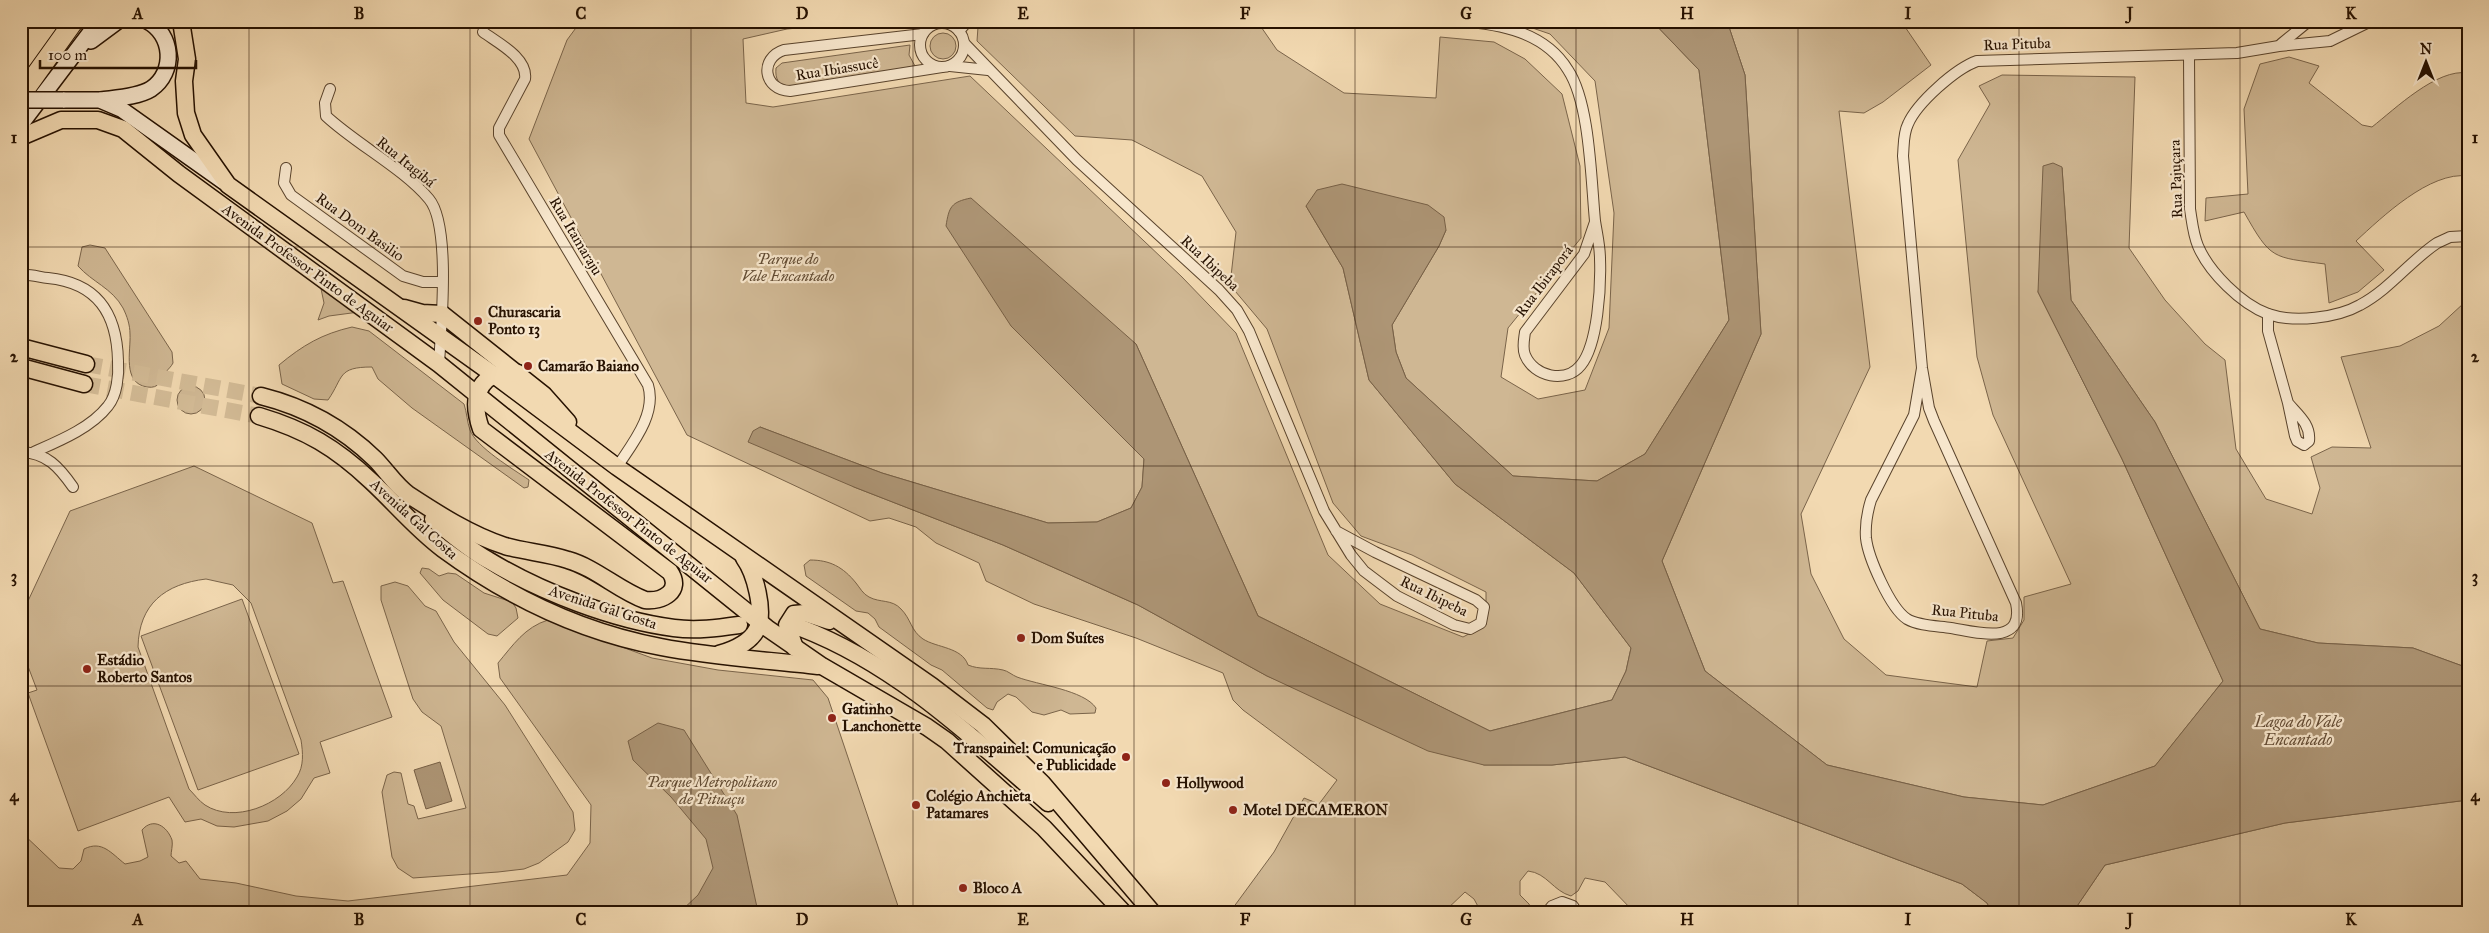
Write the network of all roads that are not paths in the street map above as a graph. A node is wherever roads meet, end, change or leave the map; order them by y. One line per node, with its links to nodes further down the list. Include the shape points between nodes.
1 (74, 21): 21 (highway)
2 (98, 21): 16 (main road)
3 (118, 21): 16 (main road)
4 (147, 21): 23 (main road, via 163,34 166,43 169,54 164,74 150,89)
5 (182, 21): 27 (main road, Avenida Professor Pinto de Aguiar, via 187,59 186,114 193,135)
6 (968, 21): 11 (street)
7 (1459, 21): 28 (street, Rua Ibiraporá, via 1500,25 1523,33 1556,54 1568,70 1583,111)
8 (2308, 21): 15 (street)
9 (945, 22): 11 (street); 13 (street, via 928,28)
10 (2365, 23): 15 (street, Rua Pituba, via 2330,41)
11 (960, 31): 14 (street)
12 (483, 32): 53 (street, Rua Itamaraju, via 519,60 526,72 498,128 502,141 648,384 650,405 644,422)
13 (923, 34): 18 (street, via 920,47 924,59 929,64); 18 (street, Rua Ibiassucê, via 784,50 773,55 766,74 777,89 790,91)
14 (964, 43): 18 (street, via 961,56); 19 (street, Rua Ibipeba)
15 (2279, 46): 17 (street, Rua Pituba)
16 (73, 56): 24 (main road)
17 (2189, 56): 34 (street, Rua Pajuçara, via 2190,209 2198,245 2220,279); 40 (street, Rua Pituba, via 1982,60 1967,64 1920,105 1907,126 1904,156)
18 (946, 67): 19 (street)
19 (988, 70): 56 (street, Rua Ibipeba, via 1077,160 1237,310 1261,359 1324,511)
20 (330, 89): 31 (street, Rua Itagibá, via 325,103 326,116 421,190 436,208 440,226)
21 (21, 95)
22 (21, 100): 23 (main road, bridge)
23 (100, 100): 27 (main road, via 121,109)
24 (21, 124)
25 (21, 137): 38 (main road, Avenida Professor Pinto de Aguiar, via 42,127 71,120 98,120 123,129 178,174)
26 (286, 168): 31 (street, Rua Dom Basilio, via 284,183 291,196 402,276 423,282)
27 (228, 185): 32 (main road, Avenida Professor Pinto de Aguiar)
28 (1595, 222): 28 (street, Rua Ibiraporá, via 1600,282 1588,354 1570,374 1549,376 1525,355 1525,332 1584,254)
29 (2468, 236): 34 (street, Rua Pajuçara, via 2437,242 2374,297 2345,312 2310,318)
30 (22, 275): 52 (street, via 63,279 86,289 102,303 118,339 119,370 109,405 96,418)
31 (442, 282): 33 (street, Rua Itagibá)
32 (395, 306): 33 (main road); 35 (main road, Avenida Professor Pinto de Aguiar)
33 (442, 314): 35 (street, Rua Itagibá); 41 (main road)
34 (2268, 314): 46 (street, via 2268,331)
35 (440, 338): 38 (street, Rua Itagibá); 42 (main road, Avenida Professor Pinto de Aguiar)
36 (21, 347): 37 (main road)
37 (86, 364)
38 (439, 364): 44 (main road, Avenida Professor Pinto de Aguiar)
39 (21, 367): 43 (main road)
40 (1922, 368): 48 (street, Rua Pituba); 49 (street, Rua Pituba)
41 (518, 374): 42 (main road); 50 (main road, via 544,394)
42 (494, 375): 44 (main road, via 483,383); 50 (main road, Avenida Professor Pinto de Aguiar)
43 (84, 384)
44 (477, 395): 55 (main road, via 475,405 481,429 670,572 674,584 671,593 653,601 637,597 577,563 504,546 465,529); 59 (main road, Avenida Professor Pinto de Aguiar)
45 (261, 396): 55 (main road, via 314,414 344,433 375,459)
46 (2288, 403)
47 (259, 416): 65 (main road, Avenida Gal Costa, via 293,426 342,456 440,547 519,599 619,637 661,647)
48 (1934, 421): 49 (street, via 1922,419); 49 (street, Rua Pituba, via 2016,603 2018,610 2014,624 2002,634 1916,622 1902,615 1892,604 1866,539 1867,513)
49 (1911, 423)
50 (591, 448): 53 (main road, Avenida Professor Pinto de Aguiar)
51 (21, 452): 52 (street)
52 (34, 452): 54 (street, via 58,465)
53 (617, 466): 57 (main road, Avenida Professor Pinto de Aguiar)
54 (73, 488)
55 (406, 493): 61 (main road, Avenida Gal Gosta, via 459,541 488,561 573,600 644,623 676,628)
56 (1336, 531): 56 (street, Rua Ibipeba, via 1364,571 1380,585 1462,628 1470,629 1480,623 1484,607 1476,600)
57 (743, 555): 58 (main road); 63 (main road, Avenida Professor Pinto de Aguiar)
58 (755, 582): 59 (main road, via 746,593); 60 (main road)
59 (716, 584): 60 (main road, Avenida Professor Pinto de Aguiar)
60 (758, 621): 64 (main road, Avenida Professor Pinto de Aguiar); 65 (main road, via 757,628 744,643)
61 (740, 626)
62 (801, 628): 67 (main road, via 842,645 931,704)
63 (850, 629): 64 (main road, via 812,615 794,614 787,625); 67 (main road, Avenida Professor Pinto de Aguiar, via 983,725)
64 (795, 648): 66 (main road, Avenida Professor Pinto de Aguiar)
65 (717, 654): 66 (main road, Avenida Gal Costa)
66 (822, 666): 68 (main road, Avenida Professor Pinto de Aguiar, via 947,741 1044,828)
67 (1084, 830): 69 (main road, Avenida Professor Pinto de Aguiar)
68 (1123, 912)
69 (1152, 912)
70 (1547, 912): 71 (street, via 1562,902 1574,906)
71 (1577, 912)

